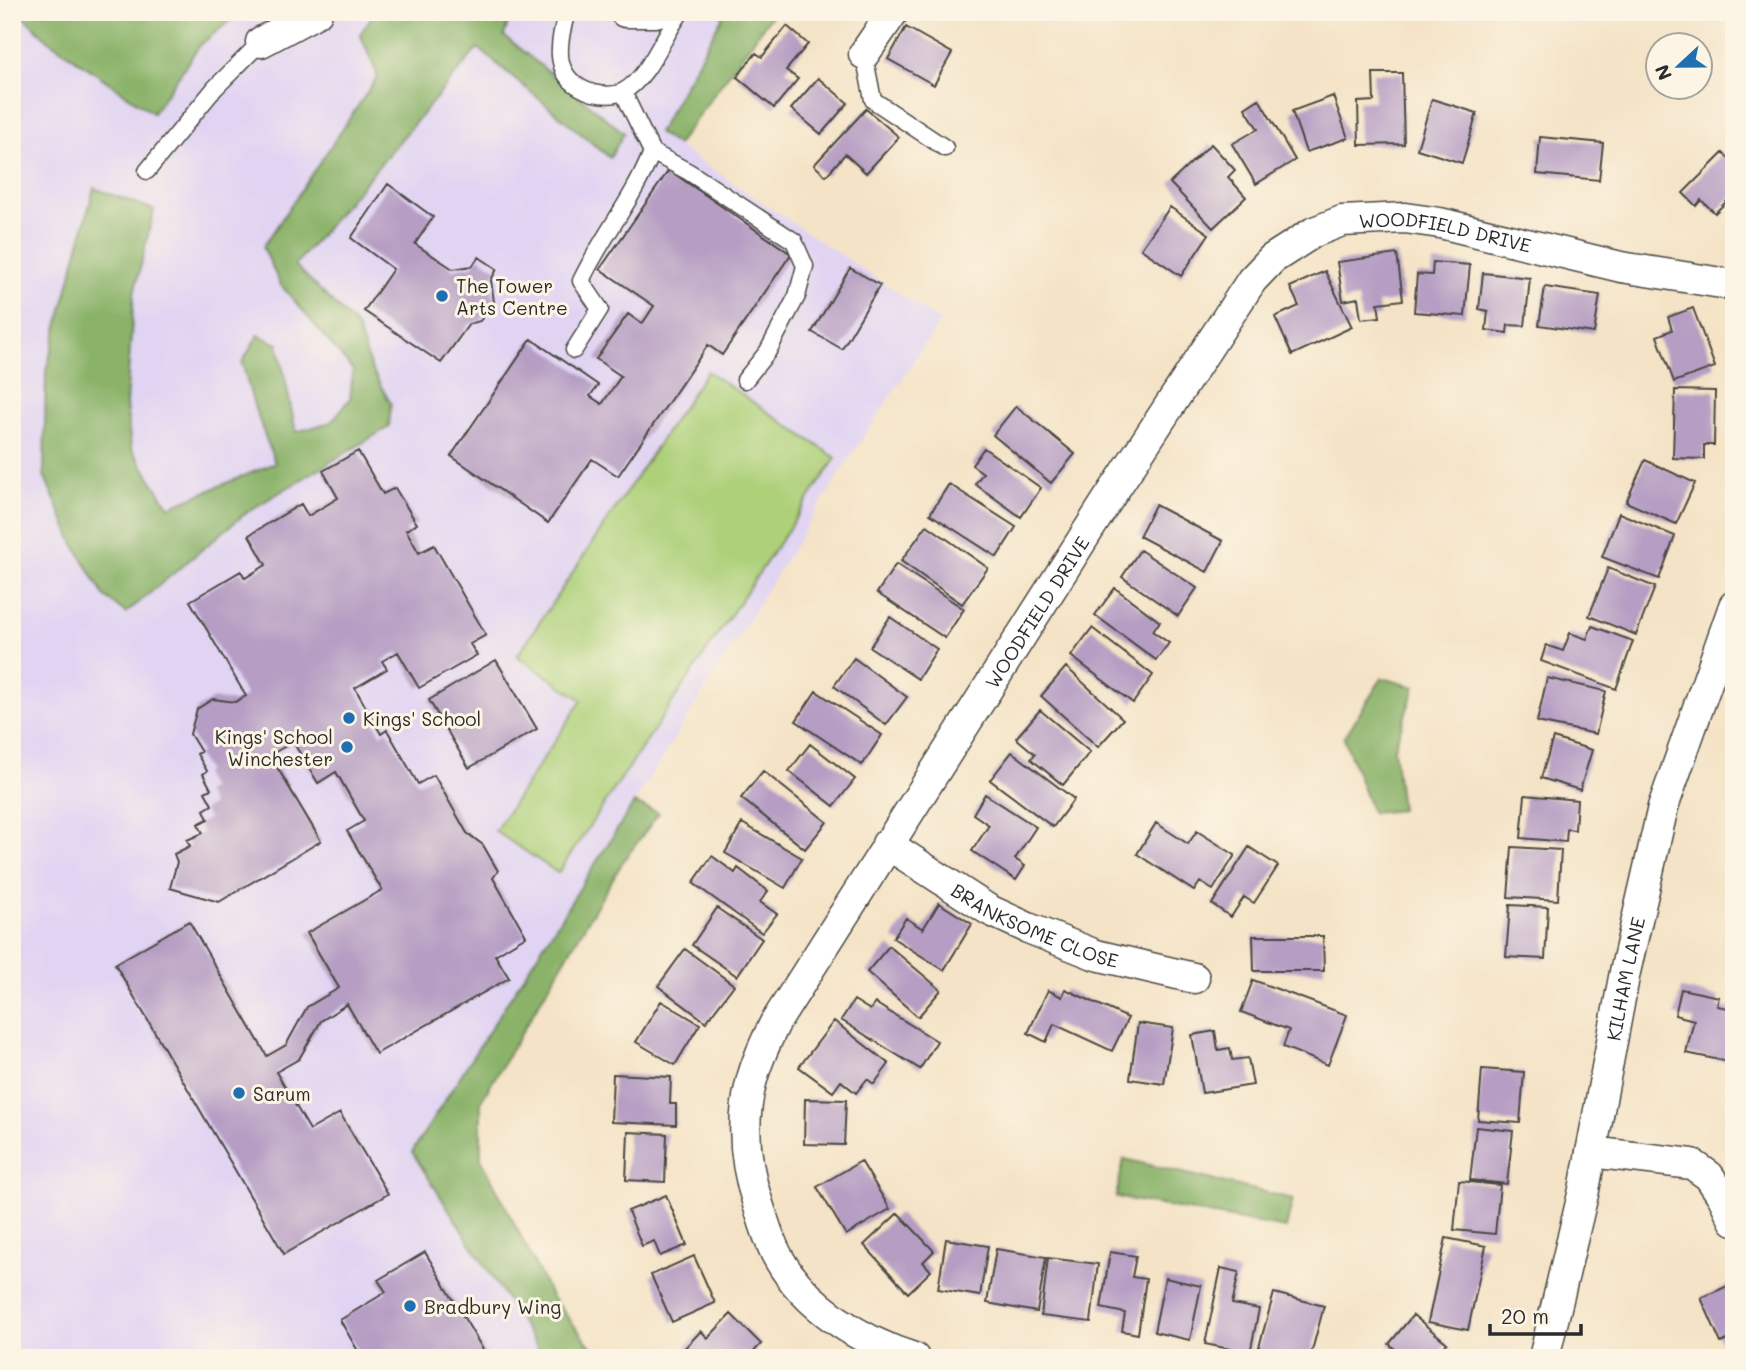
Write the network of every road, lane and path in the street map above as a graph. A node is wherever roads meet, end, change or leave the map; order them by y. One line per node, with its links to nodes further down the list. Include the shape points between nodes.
1 (317, 12): 7 (street)
2 (567, 12): 9 (lane, via 559,38 561,63 569,81 603,96)
3 (625, 12): 4 (street)
4 (656, 12)
5 (681, 12): 9 (lane, via 645,73)
6 (893, 12): 8 (street)
7 (261, 42): 12 (lane, via 215,88)
8 (864, 54): 10 (lane, via 873,100)
9 (623, 92): 11 (lane)
10 (945, 148)
11 (652, 152): 14 (lane, via 641,180 581,281 600,309); 15 (lane, via 794,241 805,266 797,296 768,351)
12 (147, 171)
13 (1734, 285): 17 (street, WOODFIELD DRIVE, via 1620,267 1405,218 1342,222 1288,247 1237,300)
14 (574, 350)
15 (745, 380)
16 (1734, 606): 19 (street, KILHAM LANE, via 1663,807)
17 (887, 844): 18 (street, BRANKSOME CLOSE, via 989,910 1028,928 1096,955); 21 (street, WOODFIELD DRIVE, via 770,1033 751,1085 745,1144 751,1183 767,1231 779,1259 801,1289 870,1341)
18 (1194, 978)
19 (1591, 1152): 20 (street, via 1692,1164 1709,1176); 22 (street, KILHAM LANE)
20 (1734, 1220)
21 (914, 1358)
22 (1544, 1358)

